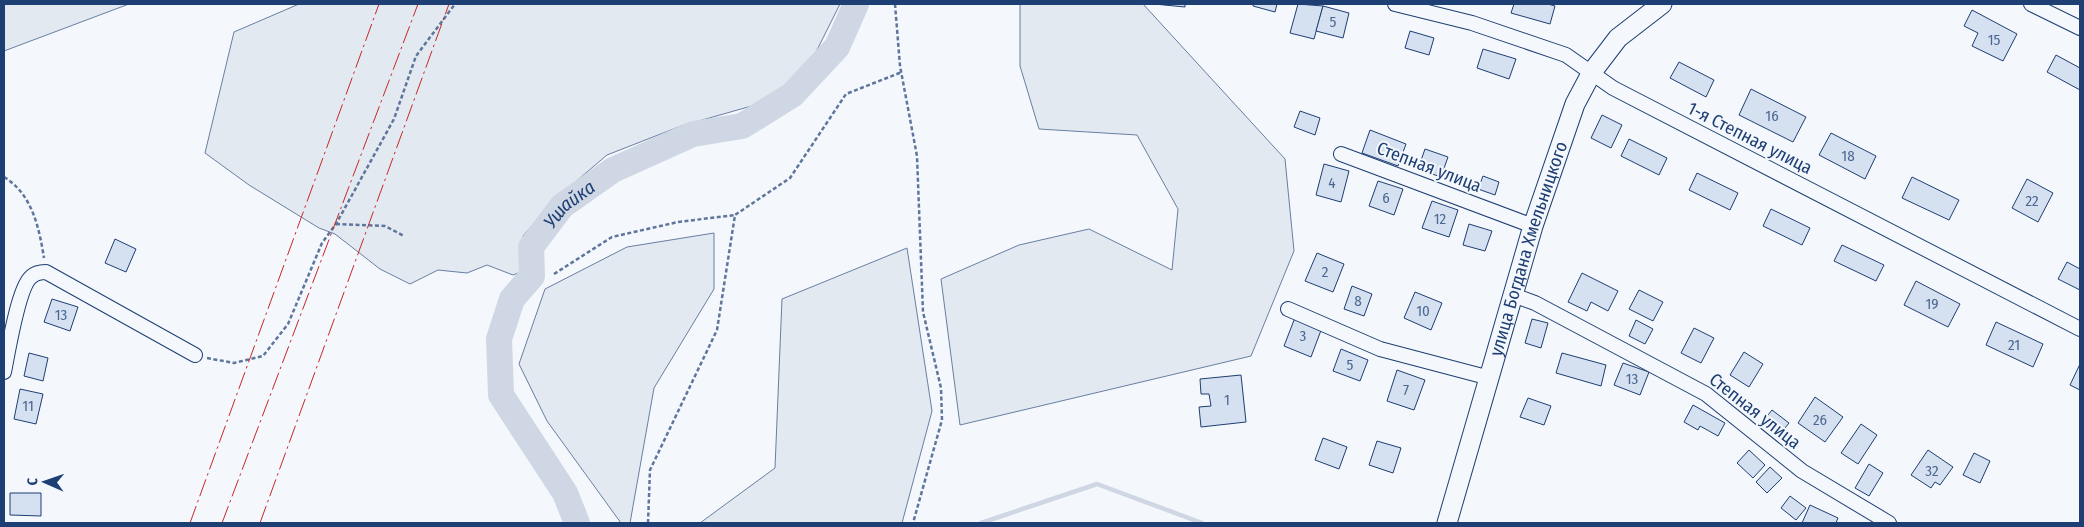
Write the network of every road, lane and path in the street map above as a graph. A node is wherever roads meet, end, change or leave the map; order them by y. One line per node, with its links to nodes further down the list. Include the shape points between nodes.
1 (455, 4): 12 (path, via 416,56 394,119)
2 (895, 4): 7 (path)
3 (1395, 4): 8 (street, 1-я Степная улица, via 1472,23 1566,55)
4 (1662, 4): 8 (street, улица Богдана Хмельницкого, via 1618,38)
5 (2031, 4): 6 (street)
6 (2080, 28)
7 (902, 72): 11 (path, via 846,94 790,178); 24 (path, via 917,156 923,312 941,388 942,412)
8 (1592, 72): 13 (street, улица Богдана Хмельницкого, via 1575,104); 19 (street, 1-я Степная улица, via 1613,88)
9 (1340, 154): 13 (street, Степная улица)
10 (4, 177): 15 (path, via 15,183 34,212)
11 (735, 215): 16 (path, via 678,222 612,236); 23 (path, via 717,330 650,470)
12 (336, 224): 14 (path, via 385,226); 20 (path, via 322,243 288,324 263,356 234,363)
13 (1532, 226): 17 (street, улица Богдана Хмельницкого)
14 (404, 236)
15 (46, 272): 20 (street); 21 (street, via 29,278 22,294)
16 (554, 274)
17 (1514, 295): 22 (street, улица Богдана Хмельницкого); 26 (street, Степная улица, via 1535,303 1706,394 1802,471)
18 (1288, 309): 22 (street, via 1380,349)
19 (2080, 329)
20 (195, 355)
21 (4, 372)
22 (1490, 378): 25 (street, улица Богдана Хмельницкого)
23 (648, 523)
24 (912, 523)
25 (1447, 523)
26 (1889, 523)

